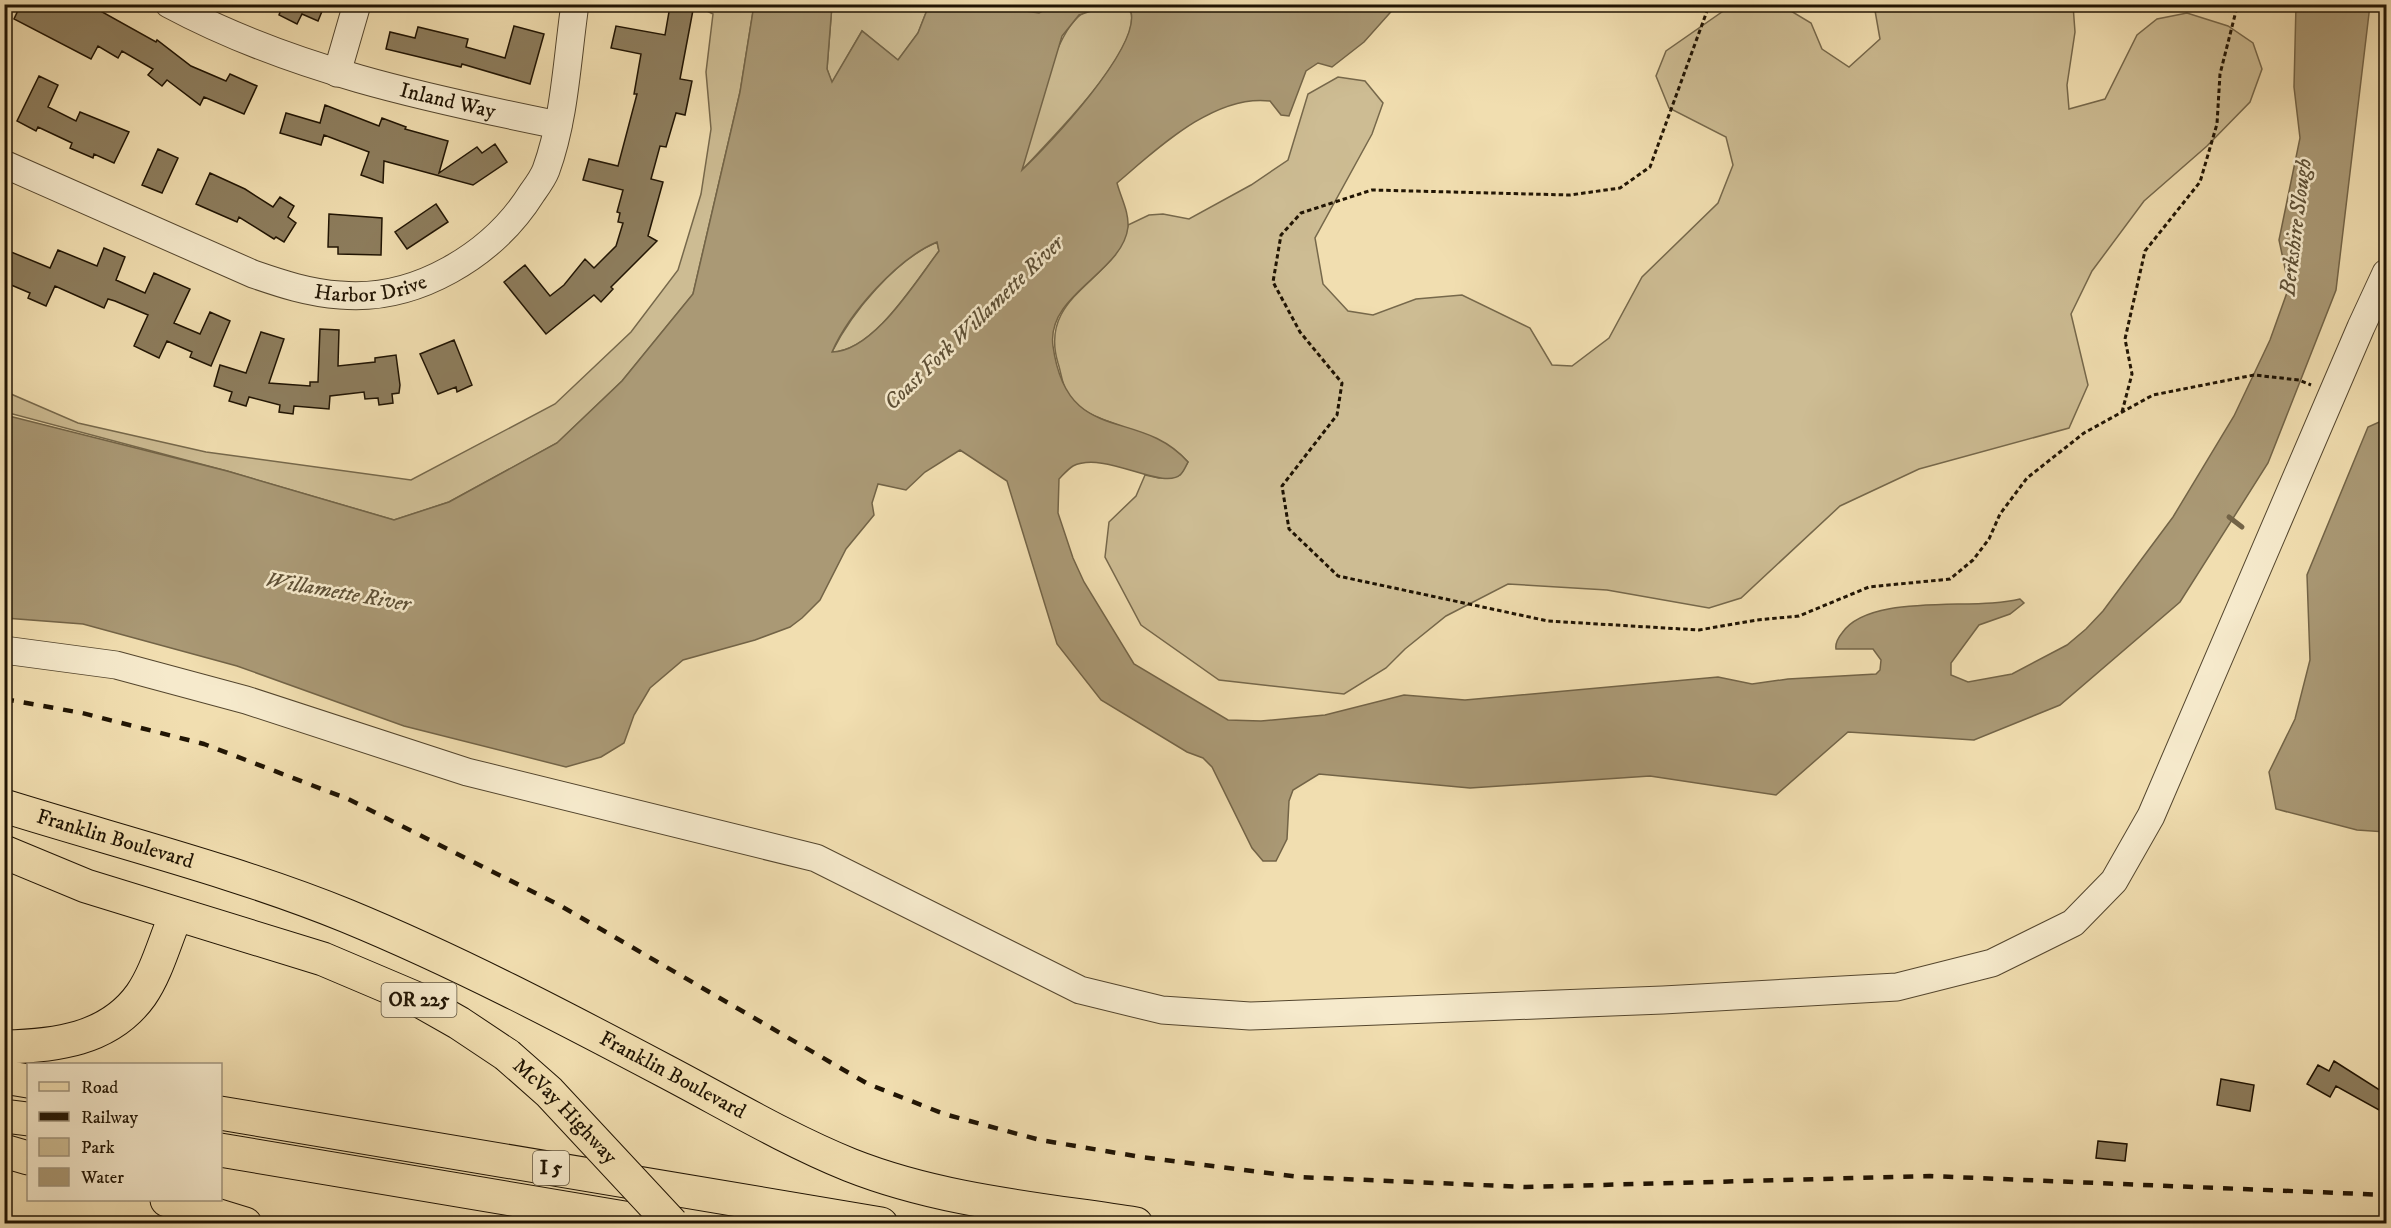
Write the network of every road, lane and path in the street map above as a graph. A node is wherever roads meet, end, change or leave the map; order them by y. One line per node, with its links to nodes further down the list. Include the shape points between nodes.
1 (169, 4): 6 (street, Inland Way, via 203,23)
2 (357, 4): 6 (street)
3 (575, 4): 7 (street, Harbor Drive)
4 (1724, 4): 11 (path, via 1707,11 1650,167 1620,188 1570,195 1372,190 1301,213 1281,235 1273,282 1300,332 1342,383 1337,415 1282,486 1289,529 1338,576 1548,621 1699,630 1800,616 1869,587 1950,579 1973,560 2027,478 2084,433)
5 (2234, 4): 11 (path, via 2236,11 2220,74 2217,124 2200,182 2145,251 2125,339 2132,375)
6 (337, 73): 7 (street, Inland Way, via 438,101)
7 (558, 125): 8 (street, Harbor Drive, via 546,172 517,216 481,250 436,277 387,291 343,296 295,289 253,274)
8 (4, 164)
9 (2386, 273): 12 (street, via 2151,816 2114,881 2073,923 1992,963 1897,987 1251,1016 1162,1010 1080,990 816,858 467,772 246,700 116,665)
10 (2299, 380): 11 (path, via 2254,375 2153,395)
11 (2121, 413)
12 (4, 650)
13 (4, 806): 15 (main road, Franklin Boulevard)
14 (4, 852): 16 (main road, OR 225, via 86,886)
15 (226, 874): 16 (main road, Franklin Boulevard, via 197,881 188,888); 31 (main road, Franklin Boulevard, via 346,916 535,1002 788,1136 849,1164 909,1185)
16 (176, 915): 17 (main road, Franklin Boulevard, via 141,995 116,1020 84,1038 50,1046); 29 (main road, McVay Highway / OR 225, bridge, via 323,959 405,994 459,1023 507,1055 549,1092)
17 (4, 1047)
18 (4, 1077): 19 (main road)
19 (27, 1081)
20 (222, 1113): 30 (main road, I 5)
21 (4, 1116): 22 (main road)
22 (27, 1119)
23 (222, 1150): 28 (main road, I 5)
24 (4, 1152): 25 (main road)
25 (27, 1158)
26 (170, 1201): 27 (main road)
27 (245, 1224)
28 (660, 1224)
29 (672, 1224)
30 (881, 1224)
31 (1136, 1224)

